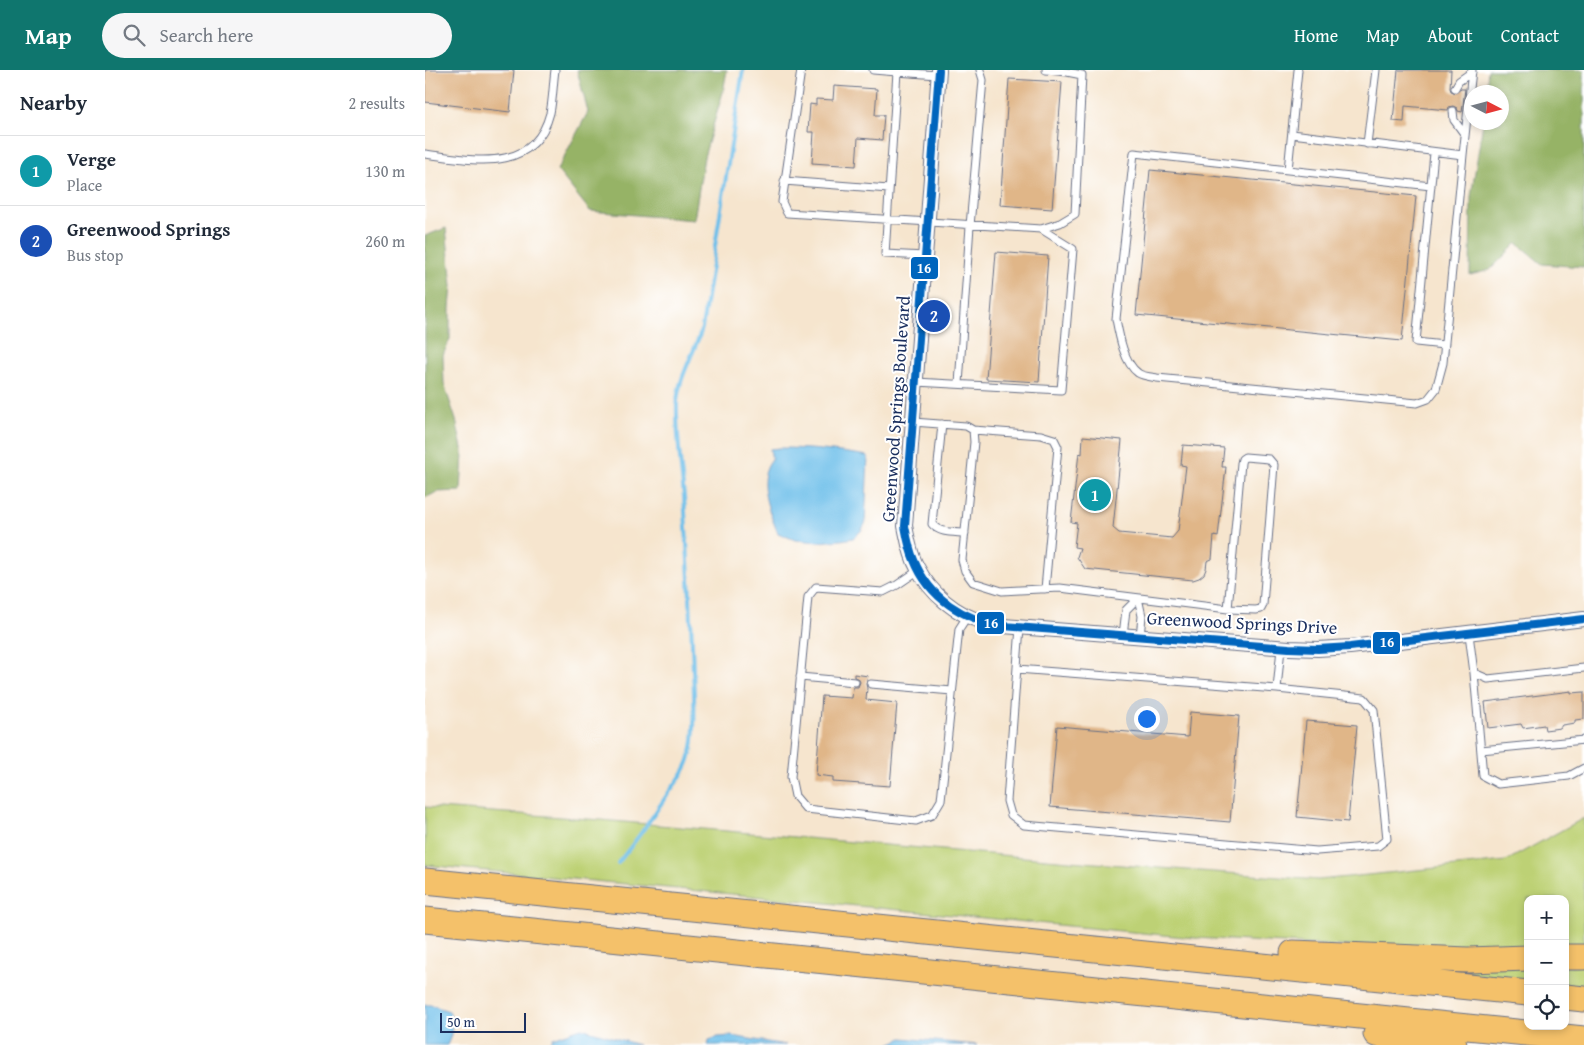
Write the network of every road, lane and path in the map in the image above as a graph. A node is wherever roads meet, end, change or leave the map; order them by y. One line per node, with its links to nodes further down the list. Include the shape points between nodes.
1 (555, 70): 17 (lane, via 549,113 542,132 522,152 513,157 491,160)
2 (801, 70): 20 (lane)
3 (873, 70): 9 (lane)
4 (980, 70): 25 (lane, via 983,80)
5 (1046, 70): 26 (lane, via 1082,75 1075,214)
6 (1298, 70): 13 (lane)
7 (1376, 70): 15 (lane)
8 (1472, 71): 11 (lane); 14 (lane)
9 (897, 72): 10 (lane); 22 (lane)
10 (939, 72): 24 (street, Greenwood Springs Boulevard)
11 (1455, 88)
12 (1453, 111): 14 (lane, via 1454,120)
13 (1292, 134): 15 (lane); 19 (lane)
14 (1465, 135): 18 (lane)
15 (1367, 144): 16 (lane)
16 (1434, 153): 18 (lane); 21 (lane)
17 (425, 154)
18 (1463, 155): 28 (lane)
19 (1288, 170): 21 (lane); 28 (lane, via 1134,153 1116,319 1121,343 1131,366 1139,374 1157,378 1417,403 1428,399 1436,389)
20 (784, 181): 22 (lane); 23 (lane, via 782,202 787,213)
21 (1431, 186): 28 (lane, via 1416,342)
22 (889, 189): 23 (lane)
23 (887, 220): 24 (lane); 27 (lane, via 885,254)
24 (928, 222): 25 (lane); 27 (street, Greenwood Springs Boulevard)
25 (970, 226): 26 (lane); 30 (lane)
26 (1041, 229): 30 (lane, via 1073,249 1061,390)
27 (925, 256): 29 (street, Greenwood Springs Boulevard)
28 (1444, 345)
29 (916, 382): 30 (lane); 31 (street, Greenwood Springs Boulevard)
30 (959, 384)
31 (913, 422): 32 (lane); 35 (street, Greenwood Springs Boulevard, via 905,526)
32 (942, 424): 33 (lane, via 966,426); 34 (lane, via 932,524 941,531)
33 (973, 430): 34 (lane); 36 (lane, via 1041,435 1054,439 1059,447)
34 (965, 533): 36 (lane, via 962,560 973,582 1003,591)
35 (919, 570): 37 (street, Greenwood Springs Boulevard); 50 (lane, via 883,592 816,587 807,597)
36 (1045, 588): 38 (lane)
37 (935, 594): 40 (street, Greenwood Springs Drive)
38 (1138, 598): 39 (lane); 44 (lane, via 1126,610); 45 (lane, via 1142,616)
39 (1228, 609): 39 (lane, via 1256,610 1263,605 1274,464 1269,459 1245,457 1241,463)
40 (967, 616): 42 (street, Greenwood Springs Drive); 54 (lane, via 959,629)
41 (1584, 619): 43 (street, Greenwood Springs Drive)
42 (1020, 627): 44 (street, Greenwood Springs Drive); 48 (lane)
43 (1469, 634): 46 (street, Greenwood Springs Drive, via 1350,647); 49 (lane)
44 (1123, 636): 45 (street, Greenwood Springs Drive)
45 (1140, 637): 46 (street, Greenwood Springs Drive)
46 (1281, 648): 53 (lane)
47 (1584, 668): 49 (lane, via 1487,679)
48 (1017, 669): 53 (lane); 53 (lane, via 1007,800 1011,815 1024,825 1317,851 1378,846 1387,839 1374,710 1364,698)
49 (1474, 673): 56 (lane)
50 (800, 677): 51 (lane); 54 (lane, via 791,777 795,796 806,809 916,821 933,815 941,800)
51 (855, 682)
52 (871, 684): 54 (lane)
53 (1277, 689)
54 (952, 691)
55 (1584, 740): 56 (lane)
56 (1481, 750): 57 (lane, via 1483,776 1498,784 1569,776)
57 (1584, 768)
58 (425, 881): 60 (highway)
59 (425, 920): 64 (highway)
60 (949, 934): 63 (highway, via 1331,955 1468,960); 65 (highway)
61 (1569, 957): 62 (highway)
62 (1584, 957)
63 (1524, 958)
64 (1032, 982): 68 (highway); 69 (highway)
65 (1524, 993)
66 (1569, 997): 67 (highway)
67 (1584, 999)
68 (1584, 1039)
69 (1454, 1045)

